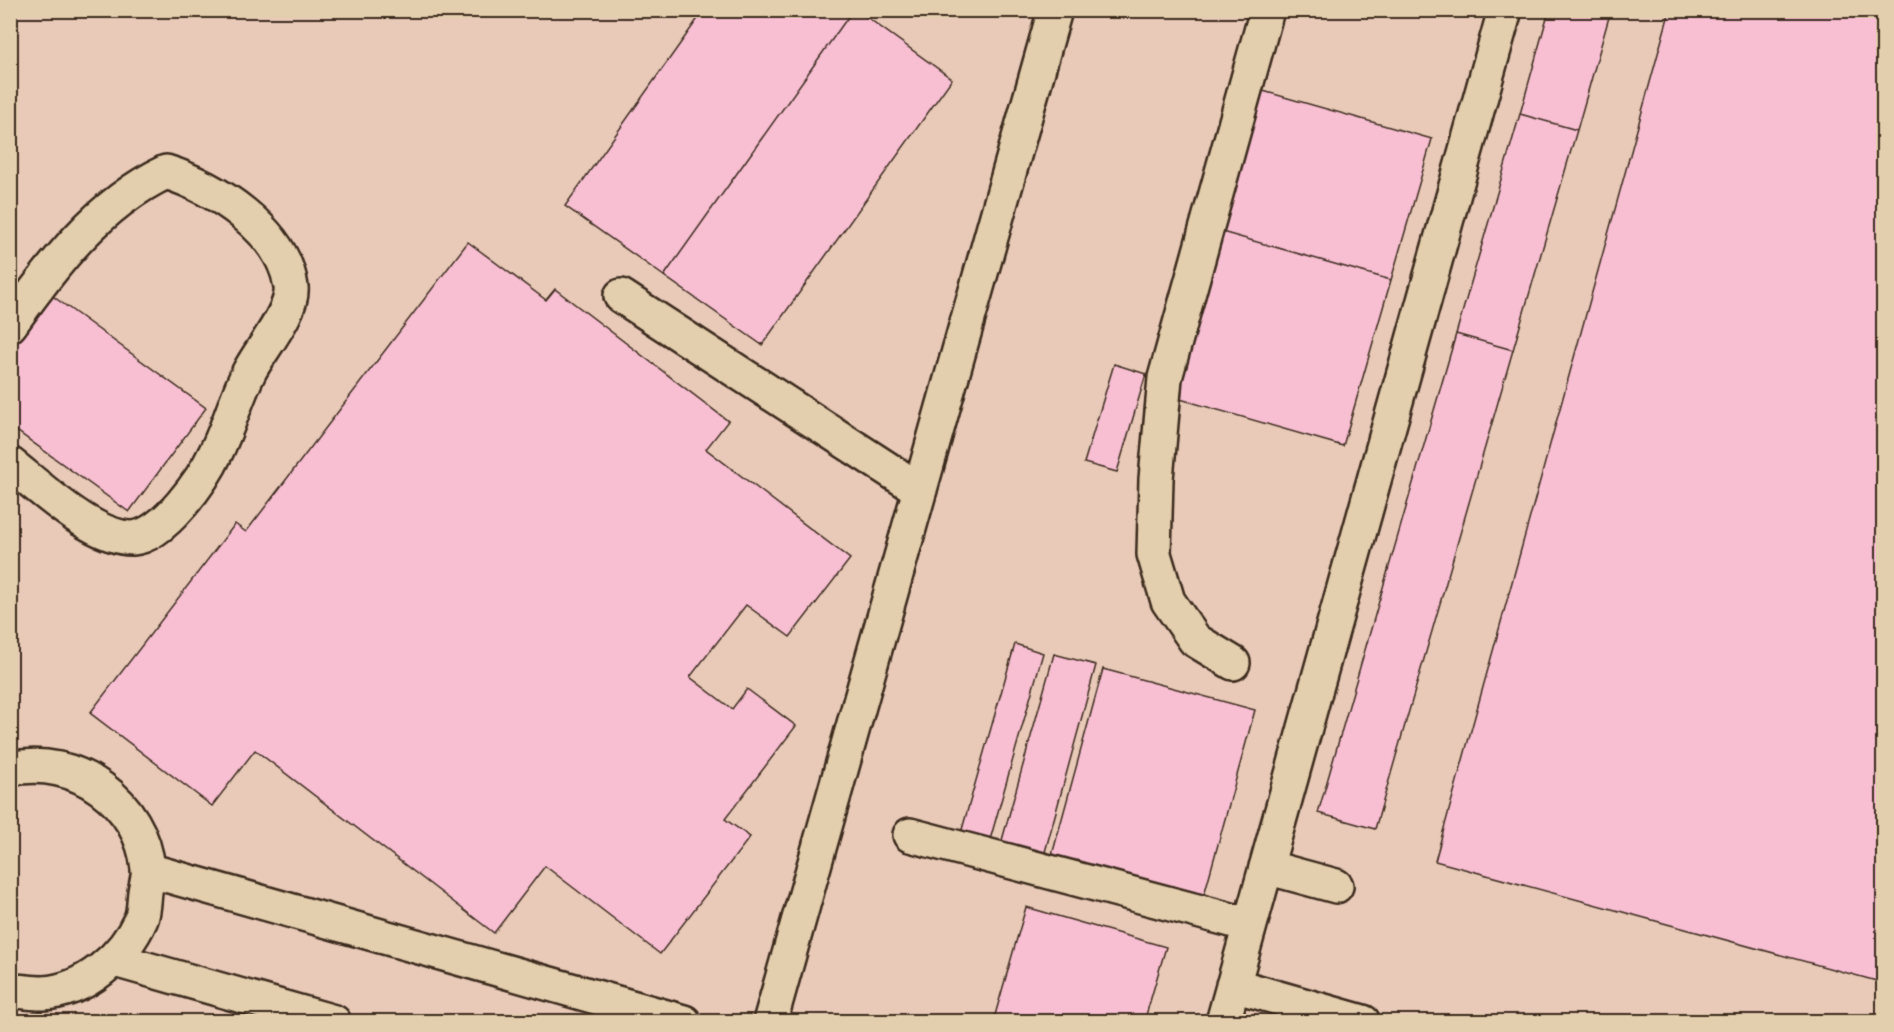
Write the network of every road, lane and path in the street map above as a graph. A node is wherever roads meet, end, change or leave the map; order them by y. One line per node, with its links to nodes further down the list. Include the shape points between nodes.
1 (1055, 10): 7 (lane)
2 (1267, 10): 8 (lane, via 1165,378 1156,479 1154,554 1168,601 1195,640)
3 (1505, 10): 11 (lane)
4 (621, 296): 7 (lane)
5 (10, 325): 6 (lane, via 42,281 103,212 127,193 166,172 189,179 254,221 283,263 291,288 287,308 240,391 216,453 189,496 158,528 136,538 112,536 72,512)
6 (10, 464)
7 (920, 490): 21 (lane)
8 (1233, 663)
9 (10, 769): 12 (lane, via 30,764 73,771 110,793 136,828)
10 (910, 835): 14 (lane)
11 (1266, 867): 13 (lane); 14 (lane)
12 (148, 870): 15 (lane, via 141,918); 20 (lane)
13 (1336, 886)
14 (1250, 925): 16 (lane)
15 (115, 960): 17 (lane, via 82,982 44,993); 19 (lane)
16 (1233, 985): 18 (lane); 22 (lane)
17 (10, 991)
18 (1301, 1013): 23 (lane)
19 (334, 1022)
20 (684, 1022)
21 (770, 1022)
22 (1223, 1022)
23 (1363, 1022)

